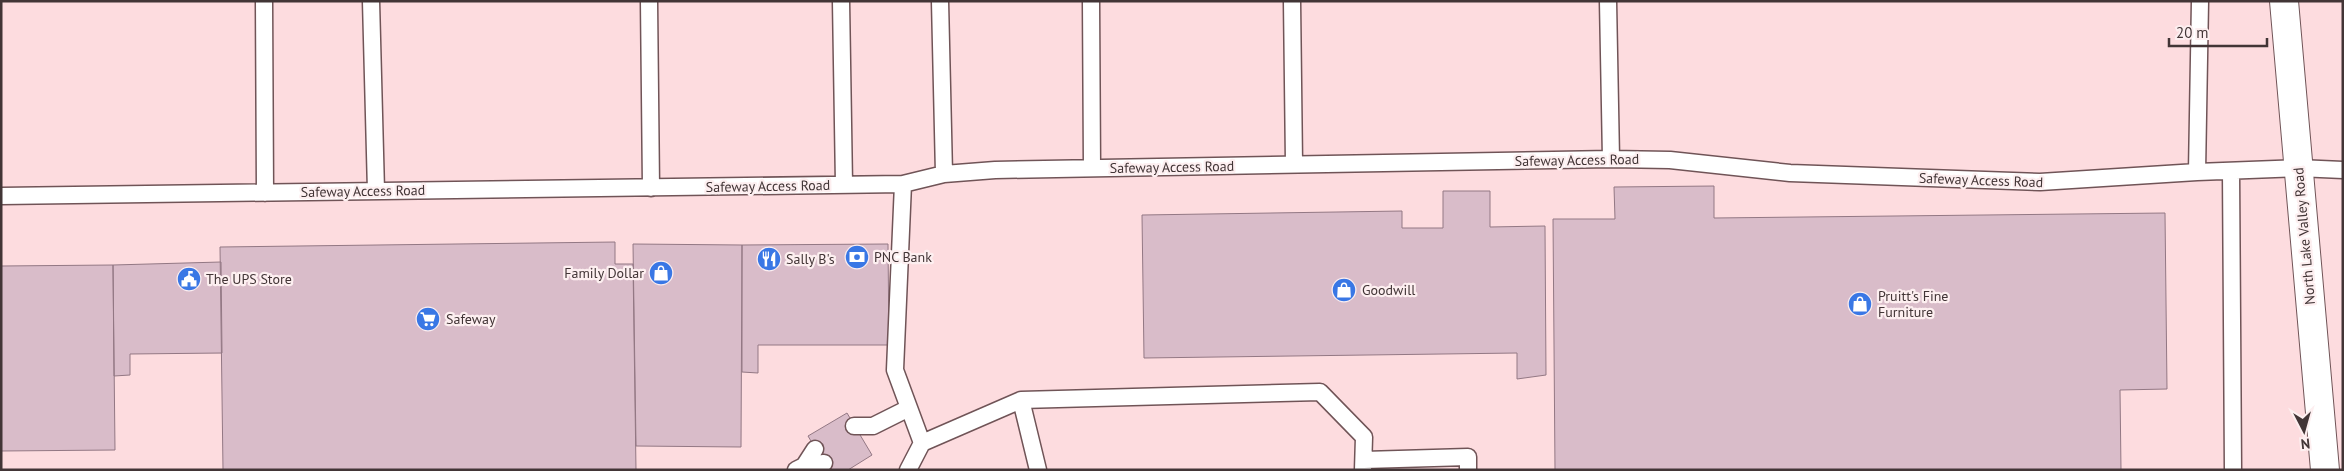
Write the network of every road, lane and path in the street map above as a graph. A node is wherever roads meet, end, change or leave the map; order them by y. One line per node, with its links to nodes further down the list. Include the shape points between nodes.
1 (264, 1): 23 (lane)
2 (371, 1): 22 (lane)
3 (649, 1): 21 (lane)
4 (841, 1): 20 (lane)
5 (940, 1): 18 (lane)
6 (1091, 1): 13 (lane)
7 (1292, 1): 12 (lane)
8 (1608, 1): 11 (lane)
9 (2200, 1): 17 (lane)
10 (2284, 1): 14 (street, North Lake Valley Road)
11 (1611, 159): 12 (lane, Safeway Access Road); 17 (lane, Safeway Access Road, via 1670,160 1790,173 2040,182)
12 (1294, 164): 13 (lane, Safeway Access Road)
13 (1092, 168): 18 (lane, Safeway Access Road)
14 (2298, 168): 15 (lane, Safeway Access Road); 16 (lane, Safeway Access Road); 39 (street, North Lake Valley Road)
15 (2343, 170)
16 (2231, 171): 17 (lane, Safeway Access Road); 38 (lane)
17 (2198, 172)
18 (944, 174): 19 (lane, Safeway Access Road)
19 (903, 184): 20 (lane, Safeway Access Road); 26 (lane, via 895,370)
20 (844, 185): 21 (lane, Safeway Access Road)
21 (651, 188): 22 (lane, Safeway Access Road)
22 (376, 191): 23 (lane, Safeway Access Road)
23 (265, 193): 24 (lane, Safeway Access Road)
24 (1, 196)
25 (1021, 400): 30 (lane); 33 (lane, via 1320,392 1364,437); 36 (lane)
26 (909, 408): 28 (lane); 30 (lane)
27 (854, 426): 28 (lane)
28 (873, 426): 29 (lane)
29 (864, 441)
30 (922, 443): 35 (lane)
31 (816, 449): 34 (lane)
32 (824, 463): 34 (lane)
33 (1364, 465): 37 (lane, via 1468,457)
34 (800, 468)
35 (908, 470)
36 (1038, 470)
37 (1468, 470)
38 (2233, 470)
39 (2325, 470)

